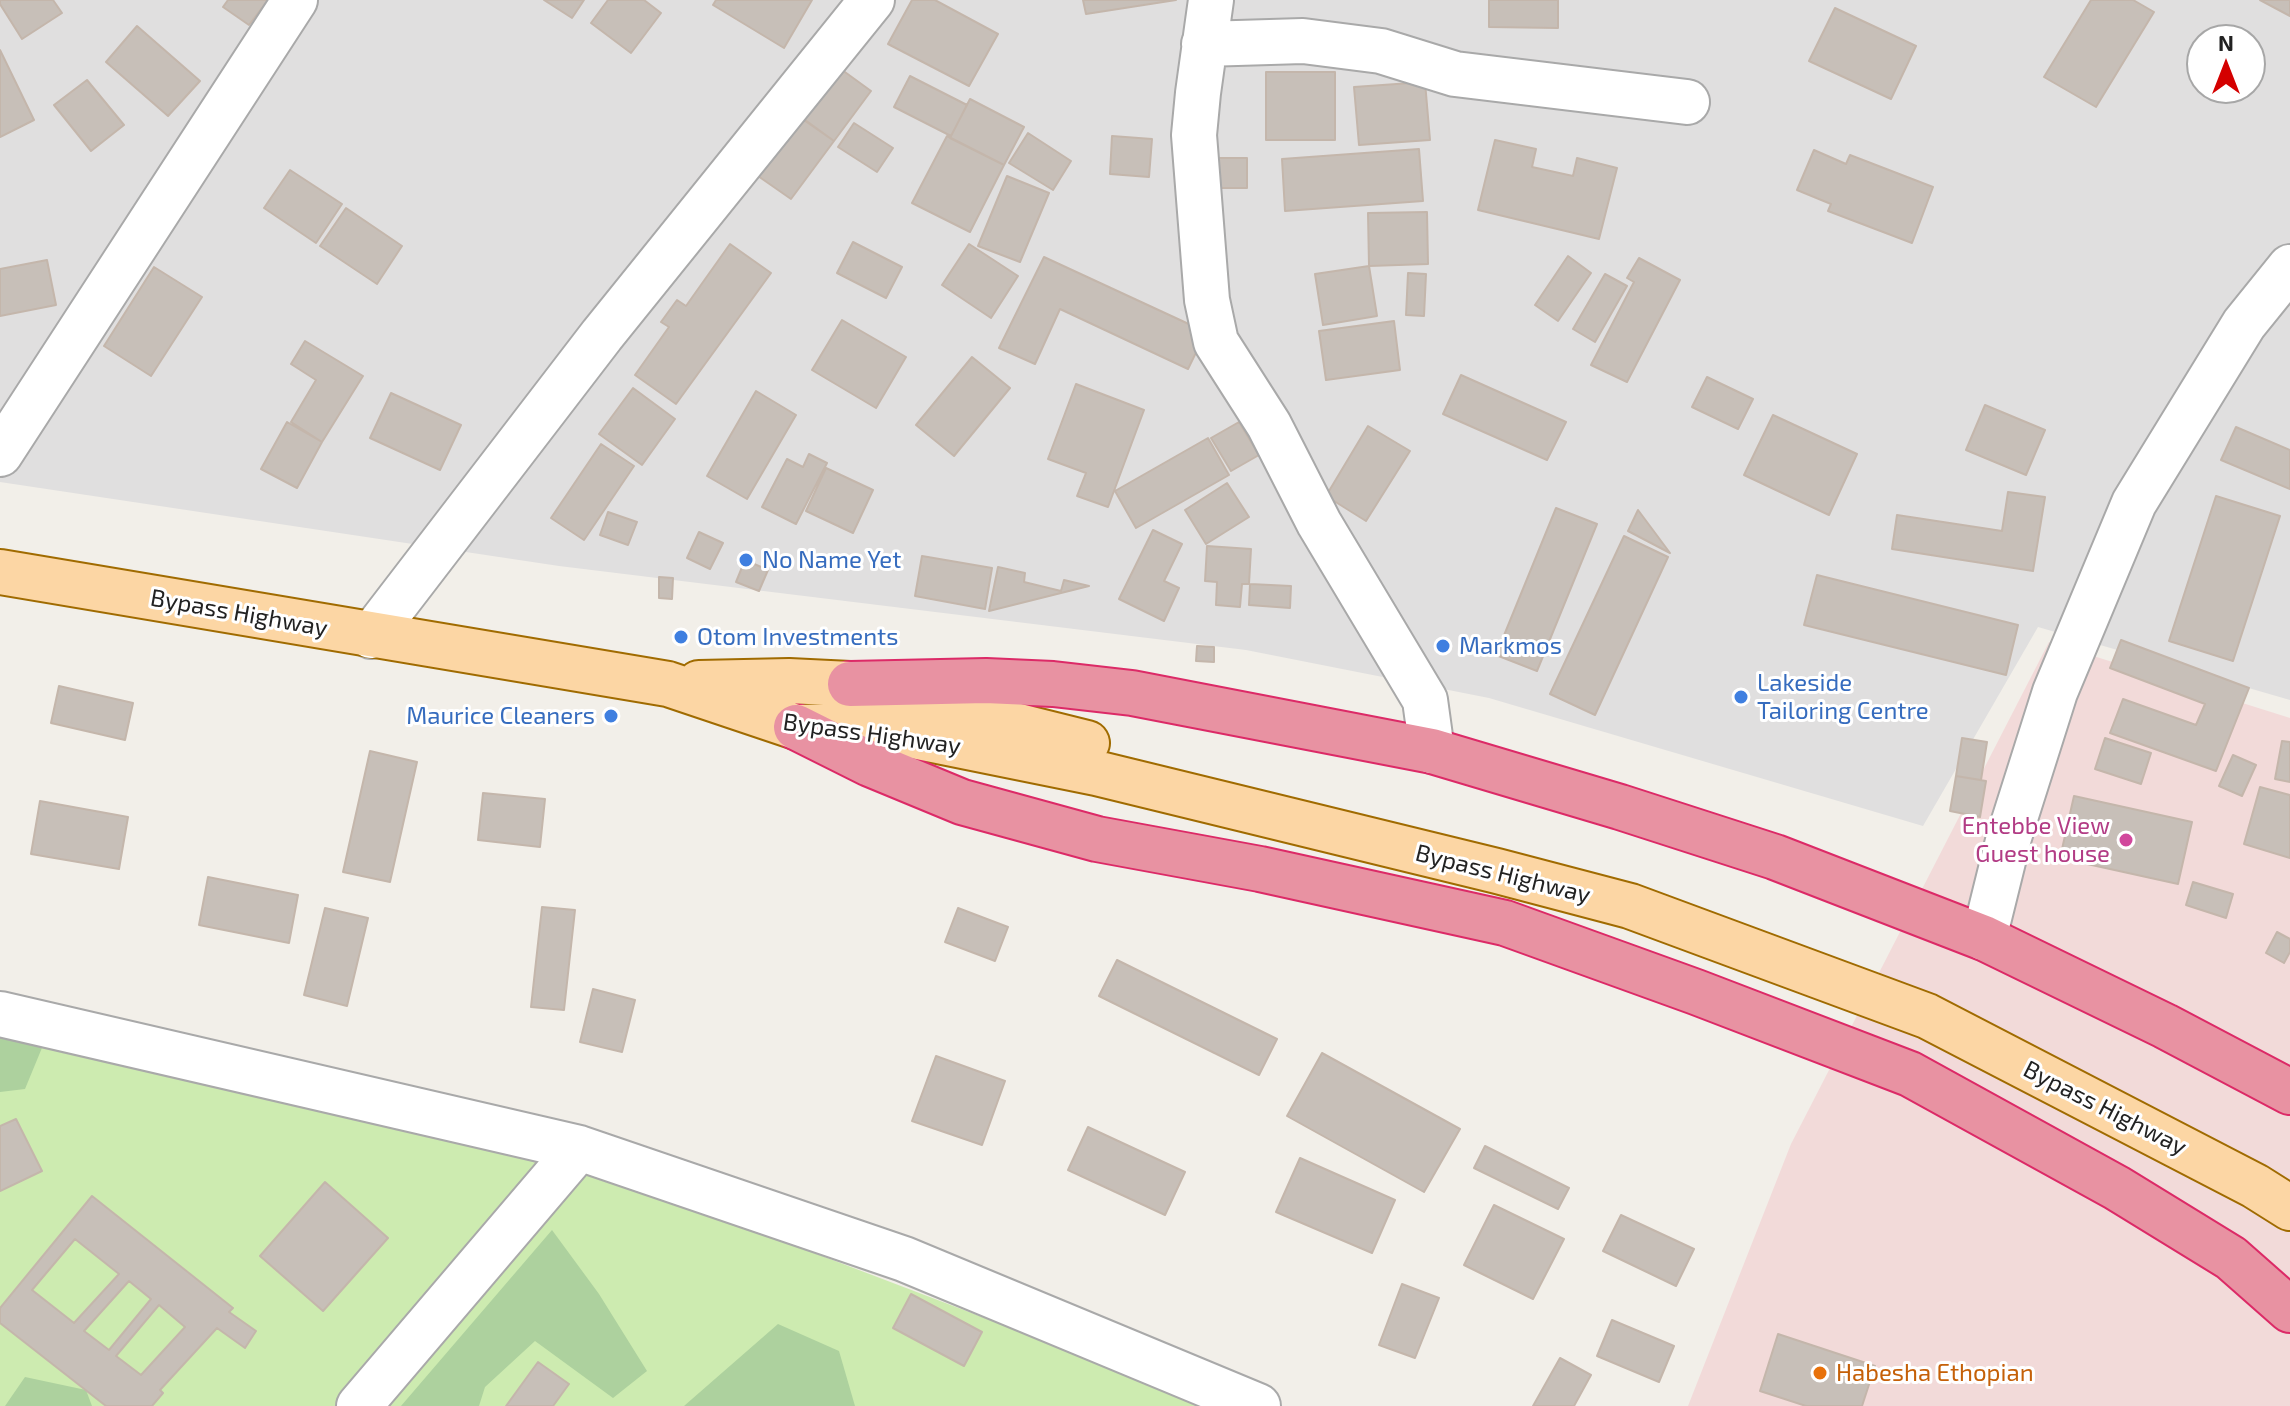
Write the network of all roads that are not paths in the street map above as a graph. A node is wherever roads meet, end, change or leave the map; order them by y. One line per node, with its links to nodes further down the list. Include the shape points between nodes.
1 (295, 0): 7 (street)
2 (872, 0): 9 (street, via 602,335)
3 (1211, 0): 4 (street)
4 (1204, 44): 5 (street, via 1303,41 1381,51 1455,74); 13 (street, via 1194,135 1207,300 1216,342 1425,700)
5 (1687, 102)
6 (2290, 267): 15 (street, via 2244,324 2134,503 2055,692)
7 (0, 454)
8 (0, 572): 9 (main road, Bypass Highway)
9 (371, 636): 10 (main road, Bypass Highway)
10 (668, 684): 11 (main road, Bypass Highway); 12 (main road, Bypass Highway)
11 (850, 684): 13 (highway, via 986,681 1132,693); 14 (main road, Bypass Highway)
12 (796, 727): 14 (main road, Bypass Highway, via 850,726); 21 (highway, via 870,764 977,806 1097,839 1505,923 1910,1074 2117,1188 2231,1258)
13 (1432, 751): 15 (highway, via 1775,857)
14 (1097, 759): 19 (main road, Bypass Highway, via 1169,760 1634,883 1766,925 1943,999); 20 (main road, Bypass Highway, via 1615,902 1759,952 1927,1016)
15 (1984, 938): 17 (highway)
16 (0, 1014): 18 (street)
17 (2290, 1092)
18 (579, 1148): 22 (street, via 904,1259); 23 (street)
19 (2290, 1178)
20 (2290, 1208)
21 (2290, 1310)
22 (1250, 1405)
23 (359, 1406)

